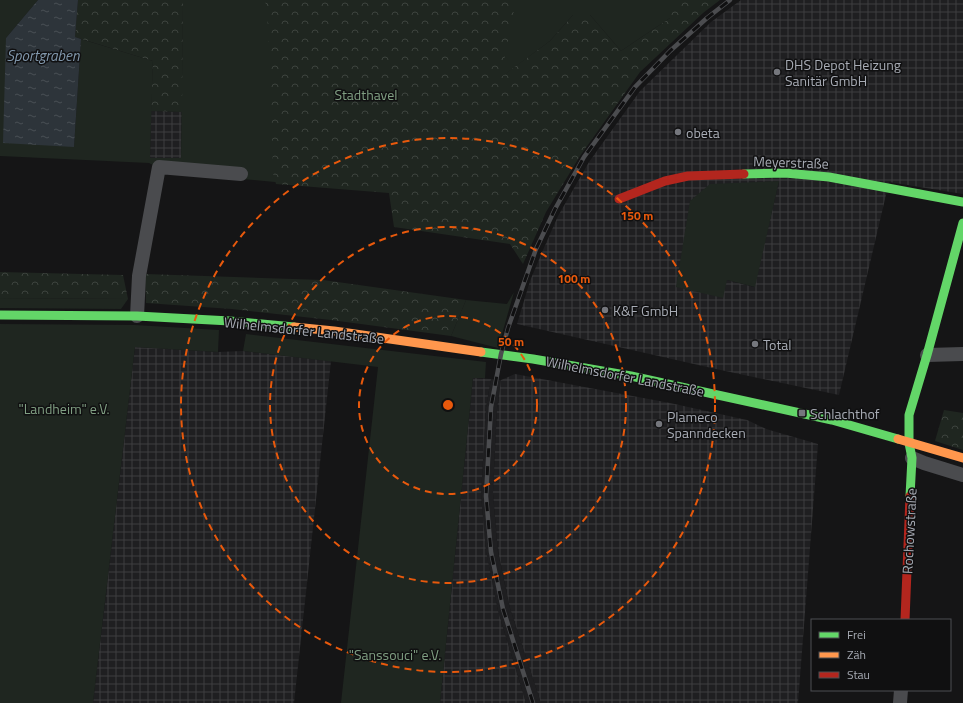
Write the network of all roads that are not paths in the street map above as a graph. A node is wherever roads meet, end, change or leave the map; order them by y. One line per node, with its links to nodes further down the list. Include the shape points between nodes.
1 (241, 174): 6 (street, via 159,167 139,276)
2 (619, 199): 3 (main road, Meyerstraße, via 665,181 688,176 786,173 829,177)
3 (963, 202)
4 (963, 223): 8 (main road)
5 (0, 315): 6 (main road, Wilhelmsdorfer Landstraße)
6 (137, 316): 9 (main road, Wilhelmsdorfer Landstraße, via 230,321 334,332 565,364 810,414)
7 (963, 354): 8 (street)
8 (927, 355): 9 (main road, via 910,415)
9 (909, 443): 10 (main road, Rochowstraße); 11 (main road, Wilhelmsdorfer Landstraße)
10 (912, 458): 12 (street); 13 (main road, Rochowstraße)
11 (963, 458)
12 (963, 475)
13 (905, 619)
14 (901, 691): 15 (street)
15 (900, 703)

